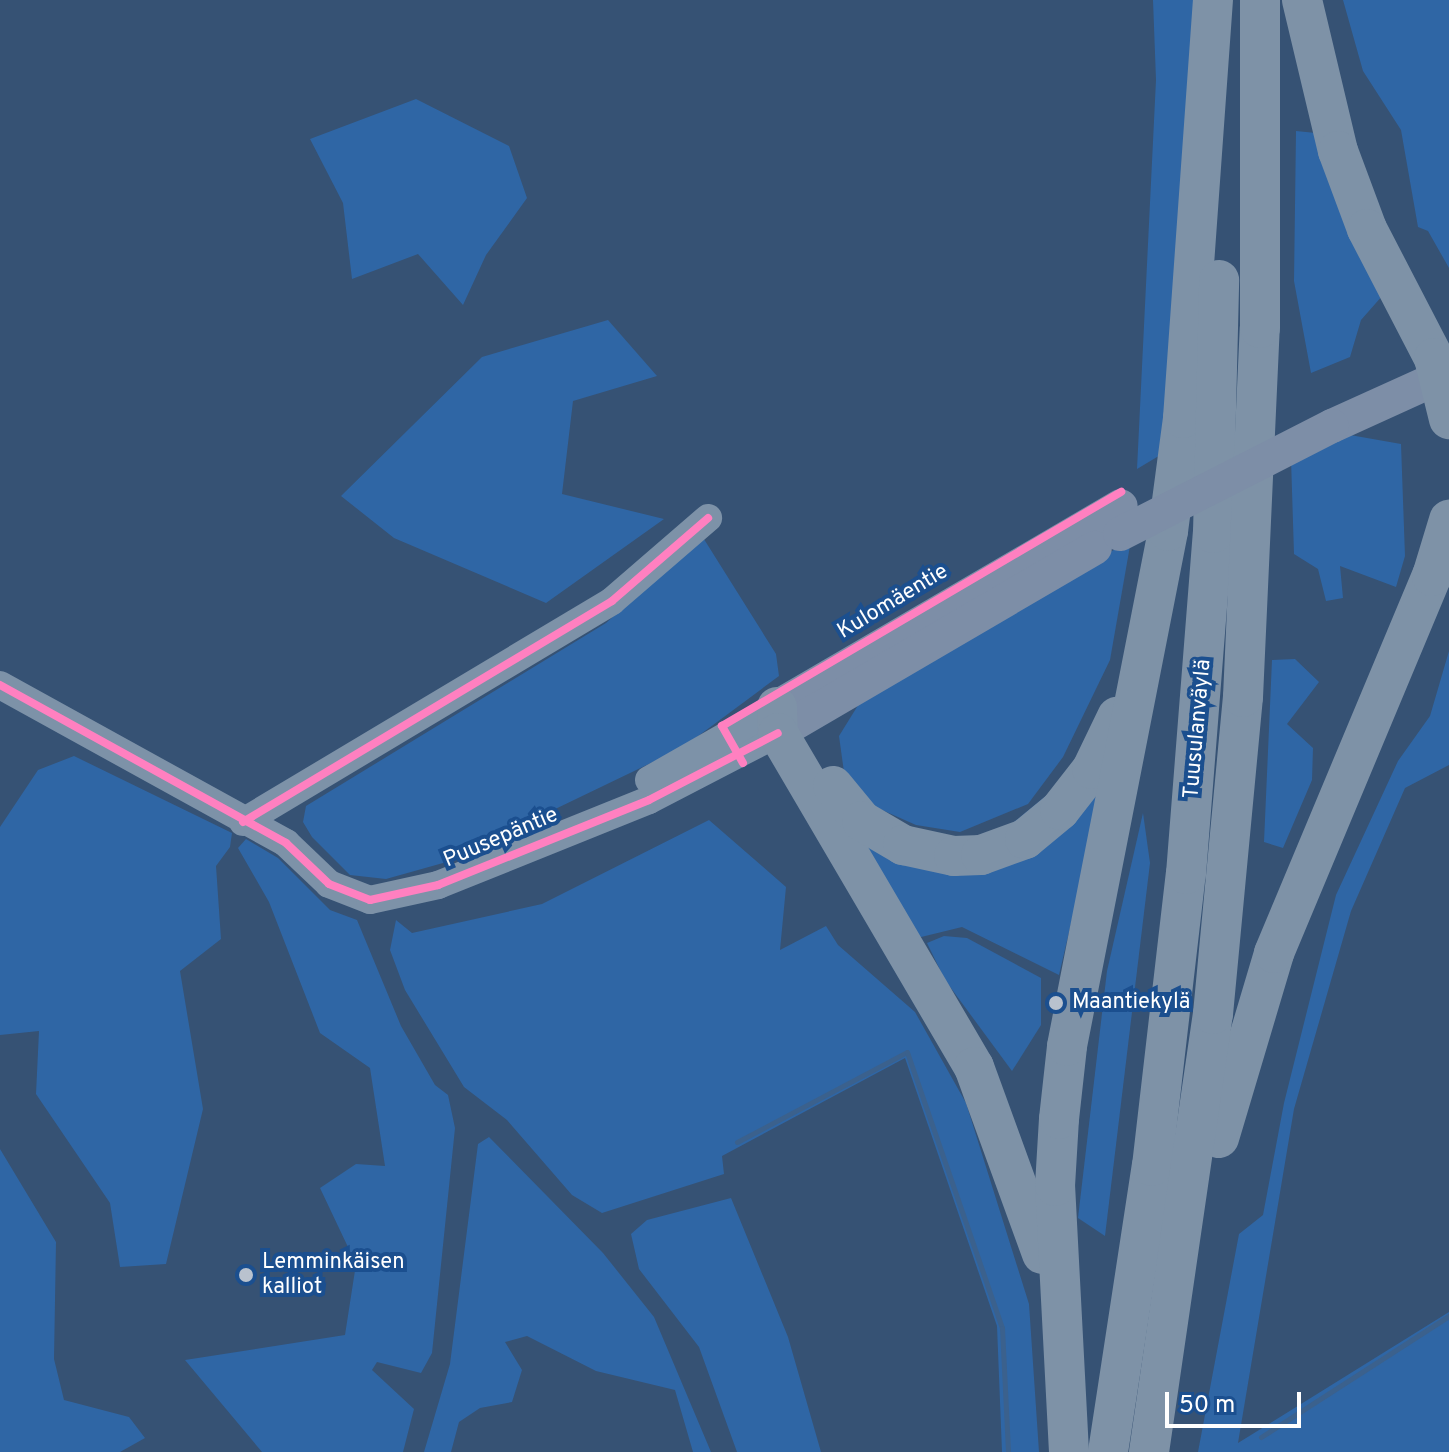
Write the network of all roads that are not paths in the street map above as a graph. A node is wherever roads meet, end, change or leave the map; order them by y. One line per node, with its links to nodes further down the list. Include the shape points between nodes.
1 (1215, 0): 8 (highway, via 1183,418); 15 (highway, Tuusulanväylä, via 1218,320 1201,699 1173,1010)
2 (1260, 0): 13 (highway, Tuusulanväylä, via 1260,328 1243,697 1213,1014)
3 (1302, 0): 4 (highway, via 1338,151 1367,229)
4 (1443, 365): 5 (highway); 10 (main road, bridge, via 1120,520)
5 (1449, 419)
6 (708, 518): 11 (street, via 612,601)
7 (1449, 520): 13 (highway, via 1432,576 1302,881 1252,1018)
8 (1148, 630): 10 (highway, via 1115,721 1076,793 1025,839 981,855 931,854 873,828 845,804); 12 (highway, via 1067,1046 1055,1186)
9 (0, 685): 11 (street, Puusepäntie)
10 (784, 721): 11 (street, Puusepäntie, via 638,785 599,815 438,885 370,900 329,884 286,843); 12 (highway, via 974,1067 1023,1187)
11 (243, 822)
12 (1061, 1338): 14 (highway)
13 (1150, 1445)
14 (1069, 1452)
15 (1108, 1452)

